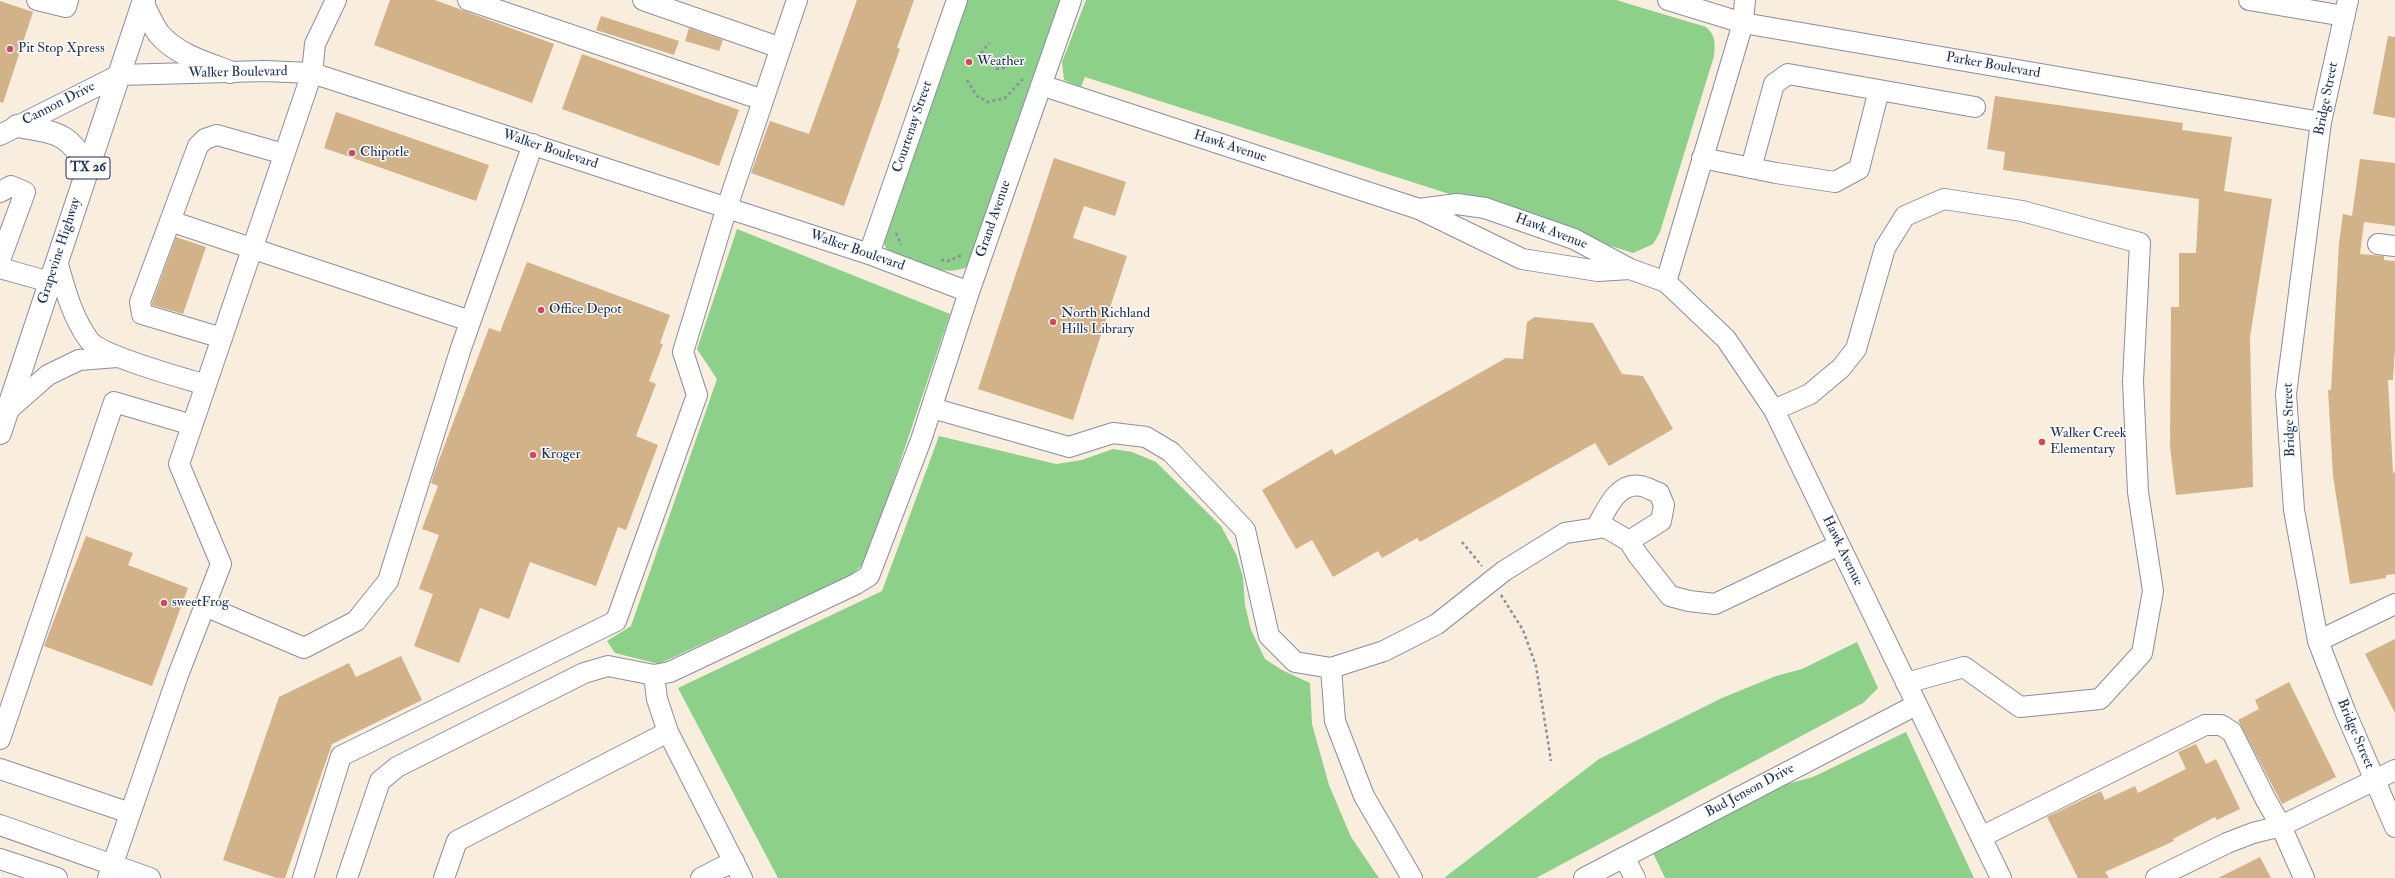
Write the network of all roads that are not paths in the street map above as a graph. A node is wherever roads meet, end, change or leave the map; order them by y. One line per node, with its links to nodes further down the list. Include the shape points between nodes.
1 (37, 0): 2 (street, via 66,7)
2 (68, 0)
3 (334, 0): 17 (street, via 315,44)
4 (468, 0): 21 (street)
5 (643, 0): 15 (street)
6 (797, 0): 15 (street)
7 (957, 0): 35 (street, Courtenay Street)
8 (1071, 0): 19 (street, Grand Avenue)
9 (1668, 0): 14 (street, Parker Boulevard)
10 (1744, 0): 14 (street)
11 (2249, 0): 13 (street)
12 (143, 2): 16 (main road, via 160,34 177,48 186,55); 18 (main road, Grapevine Highway / TX 26)
13 (2346, 8): 23 (street, Bridge Street)
14 (1743, 23): 23 (street, Parker Boulevard); 27 (street)
15 (781, 48): 21 (street)
16 (230, 72): 17 (street, Walker Boulevard); 18 (street, Walker Boulevard)
17 (312, 73): 25 (street, Walker Boulevard); 26 (street)
18 (119, 75): 24 (street, Cannon Drive); 29 (main road, Grapevine Highway / TX 26)
19 (1032, 86): 32 (street, Hawk Avenue); 42 (street, Grand Avenue)
20 (1879, 90): 22 (street); 28 (street, via 1859,169 1835,182); 28 (street, via 1788,74 1774,84)
21 (763, 100): 31 (street)
22 (1975, 107)
23 (2321, 122): 56 (street, Bridge Street, via 2286,394 2294,510)
24 (5, 129): 29 (main road, via 56,132 75,146)
25 (533, 144): 31 (street, Walker Boulevard); 43 (street)
26 (284, 154): 33 (street, via 217,135 205,139 198,146); 34 (street)
27 (1702, 158): 28 (street); 41 (street)
28 (1751, 168)
29 (87, 170): 37 (main road, Grapevine Highway / TX 26)
30 (0, 192): 36 (street, via 11,186 25,192)
31 (727, 207): 35 (street, Walker Boulevard); 77 (street, via 683,352 697,395 616,621 341,756)
32 (1419, 209): 39 (street, Hawk Avenue, via 1522,259 1598,271); 39 (street, Hawk Avenue, via 1457,204 1485,208 1574,239)
33 (170, 221): 34 (street); 44 (street, via 140,302 142,314)
34 (252, 248): 43 (street); 44 (street)
35 (869, 254): 42 (street, Walker Boulevard)
36 (0, 260)
37 (57, 261): 40 (main road, Grapevine Highway / TX 26); 45 (street, via 70,308 90,342)
38 (0, 268): 40 (street)
39 (1630, 269): 41 (street, Hawk Avenue)
40 (50, 282): 49 (main road, Grapevine Highway / TX 26)
41 (1666, 282): 48 (street, Hawk Avenue, via 1726,339)
42 (969, 292): 47 (street, Grand Avenue)
43 (470, 321): 55 (street, via 388,581 356,621 304,648)
44 (222, 338): 46 (street)
45 (117, 357): 46 (street); 49 (street, via 79,360 48,375)
46 (206, 385): 50 (street)
47 (932, 408): 57 (street, via 1070,447 1113,433 1146,437 1171,452 1245,530 1269,636 1295,662); 58 (street, Grand Avenue, via 869,576 670,672)
48 (1774, 410): 53 (street, Hawk Avenue); 59 (street, via 1810,394 1841,368 1856,349 1885,248 1905,216 1944,199 2022,211 2140,243 2133,381 2138,492 2153,591 2142,653 2100,699 2020,707 1964,667)
49 (3, 421)
50 (192, 425): 55 (street, via 179,464 221,564); 62 (street, via 114,402)
51 (1596, 528): 52 (street, via 1605,527); 52 (street, via 1612,500 1626,487 1641,486 1659,493 1664,505 1661,521); 57 (street, via 1565,534 1492,581 1437,624 1384,651)
52 (1629, 541): 53 (street, via 1636,554 1670,596 1715,604)
53 (1839, 545): 59 (street, Hawk Avenue)
54 (2395, 604): 56 (street)
55 (205, 606): 66 (street)
56 (2318, 640): 65 (street, Bridge Street)
57 (1331, 668): 81 (street, via 1335,720 1364,796)
58 (654, 675): 61 (street, via 657,699); 78 (street, via 608,666 584,673 397,767 380,781)
59 (1906, 683): 60 (street, Hawk Avenue)
60 (1916, 705): 70 (street, Hawk Avenue); 71 (street, Bud Jenson Drive)
61 (668, 732): 73 (street); 79 (street, via 457,840)
62 (0, 739)
63 (0, 769): 66 (street)
64 (2395, 770): 65 (street)
65 (2375, 780): 68 (street); 69 (street, Bridge Street)
66 (130, 813): 74 (street)
67 (0, 825): 74 (street)
68 (2282, 826): 70 (street, via 2232,732 2221,725 2205,725); 85 (street, via 2253,832); 86 (street)
69 (2395, 827)
70 (1981, 836): 84 (street, Hawk Avenue)
71 (1624, 857): 82 (street, Bud Jenson Drive); 83 (street)
72 (0, 859): 75 (street)
73 (738, 870): 80 (street)
74 (110, 871): 76 (street)
75 (57, 878)
76 (150, 878)
77 (303, 878)
78 (347, 878)
79 (444, 878)
80 (701, 878)
81 (1412, 878)
82 (1584, 878)
83 (1635, 878)
84 (2001, 878)
85 (2156, 878)
86 (2304, 878)

